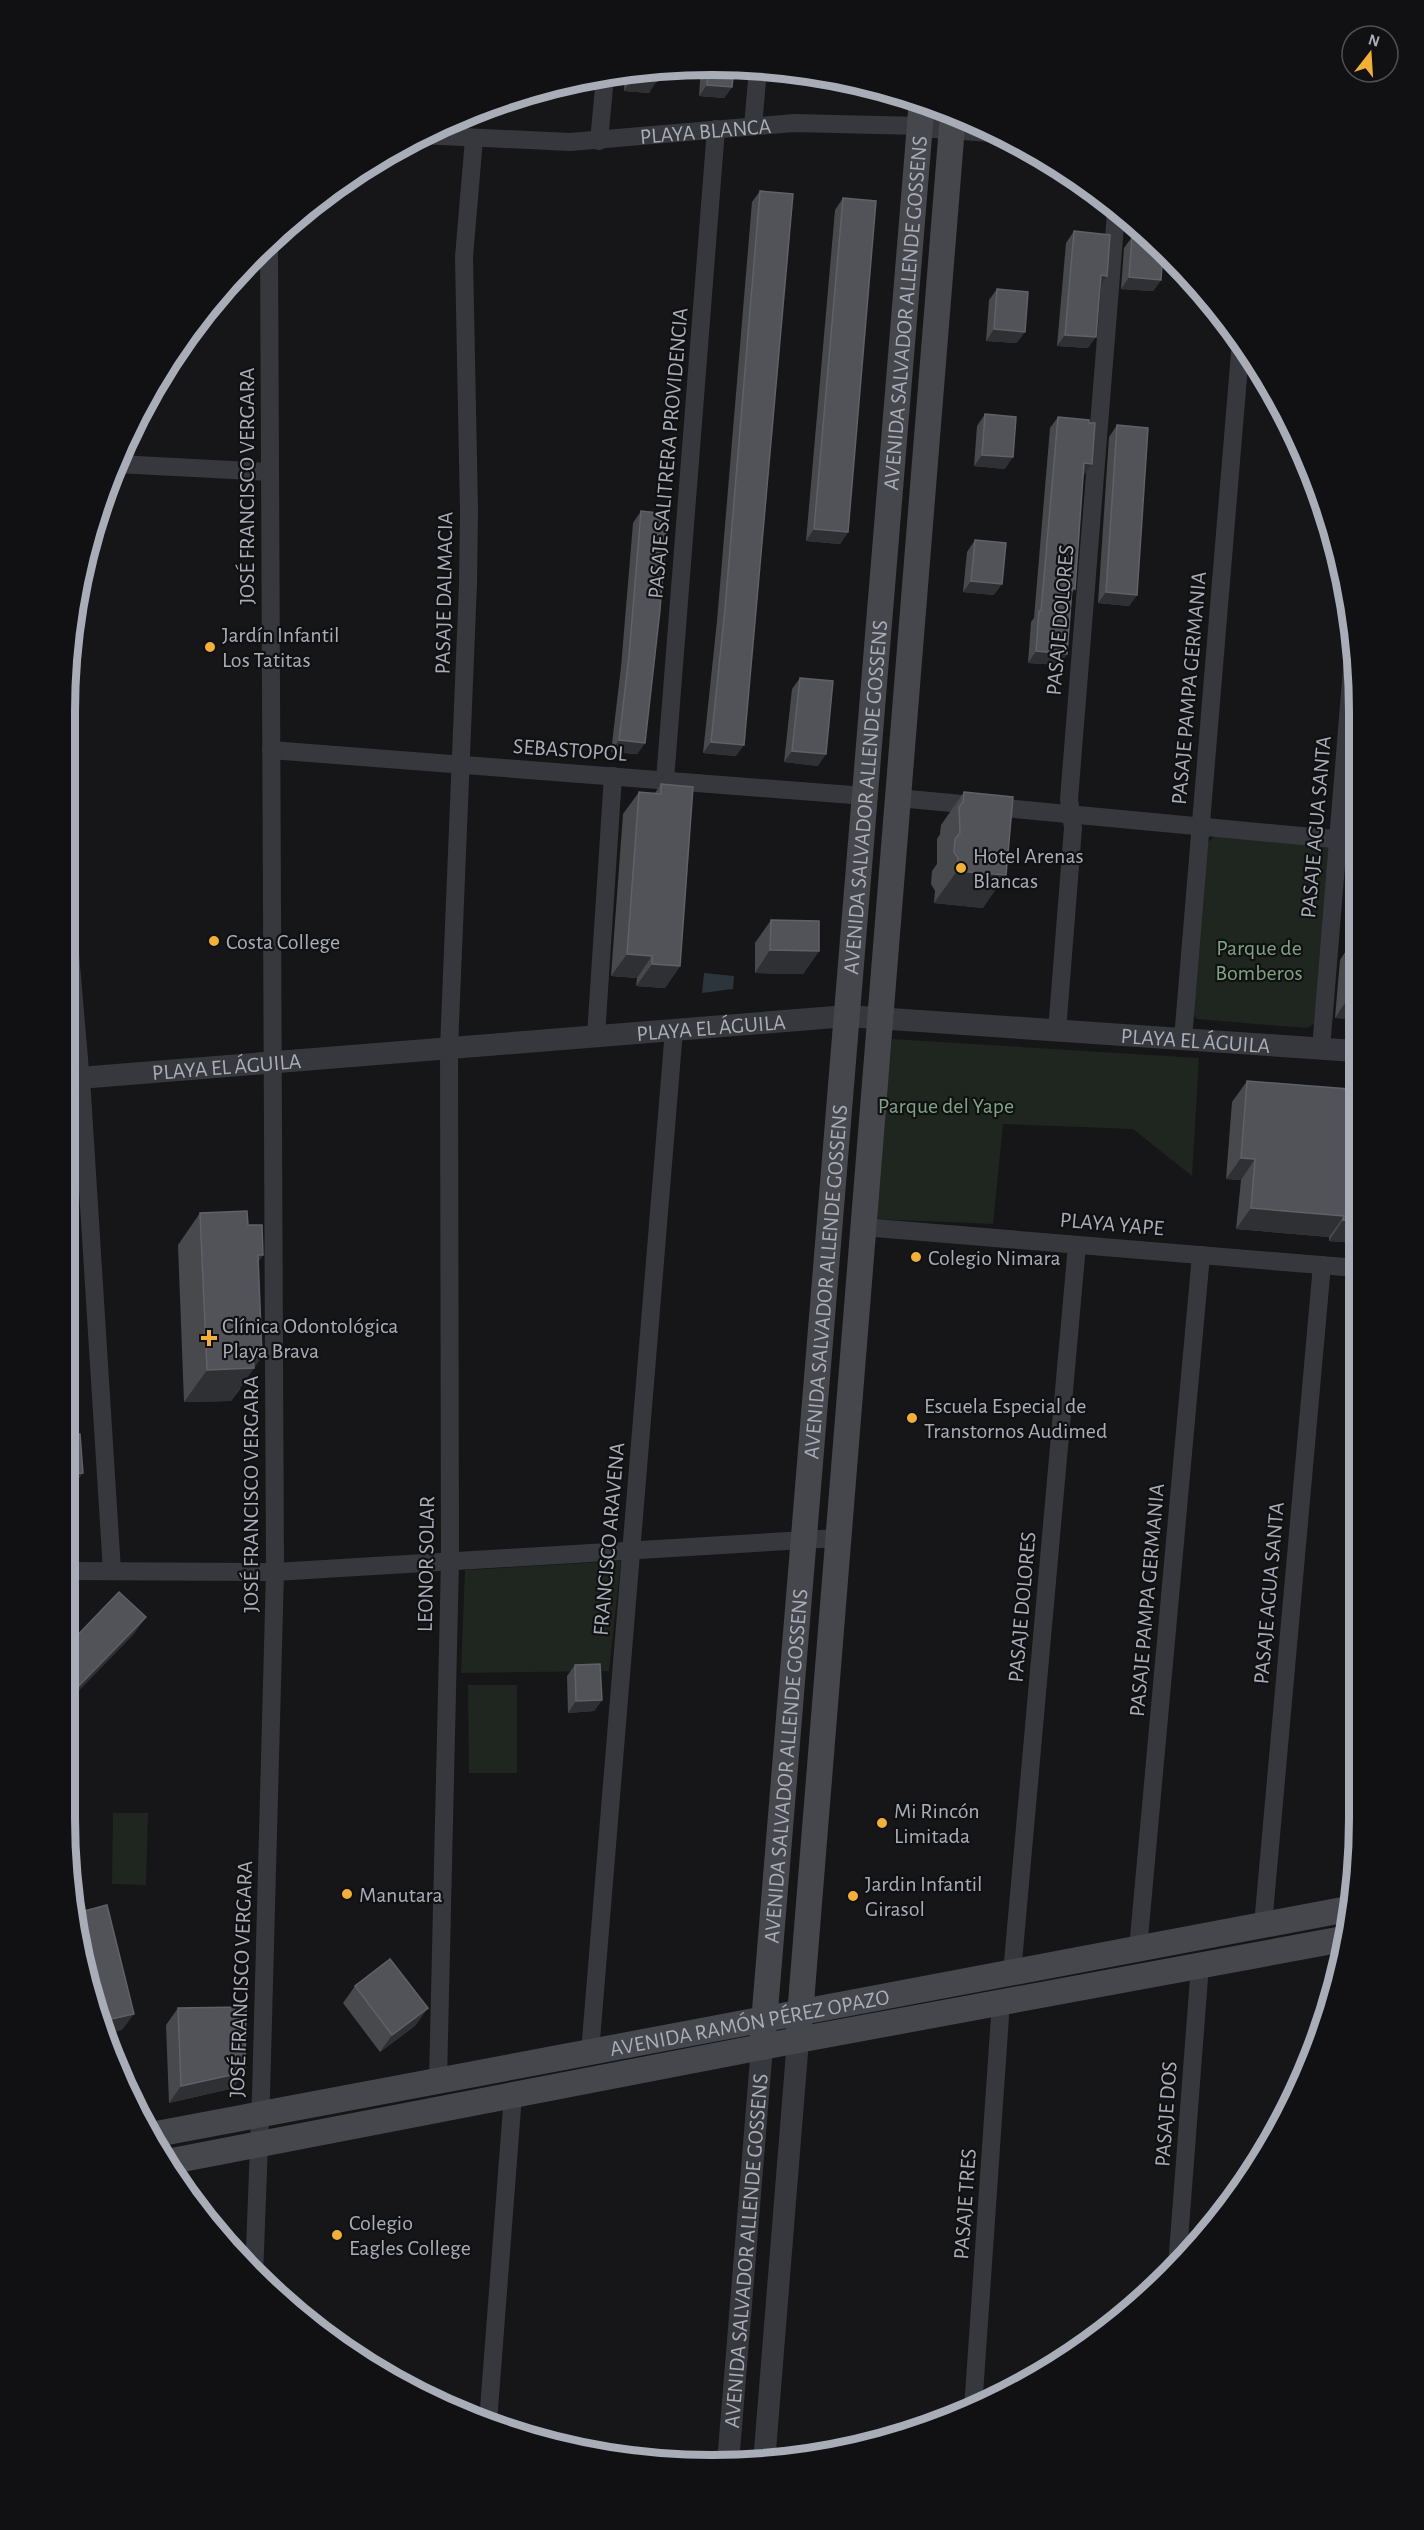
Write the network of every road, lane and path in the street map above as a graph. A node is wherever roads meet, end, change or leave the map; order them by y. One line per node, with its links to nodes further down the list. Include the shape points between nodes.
1 (757, 76): 6 (street)
2 (604, 84): 11 (street)
3 (921, 111): 7 (main road, AVENIDA SALVADOR ALLENDE GOSSENS)
4 (951, 121): 7 (street, PLAYA BLANCA)
5 (953, 121): 23 (main road, AVENIDA SALVADOR ALLENDE GOSSENS)
6 (753, 126): 7 (street, PLAYA BLANCA); 8 (street, PLAYA BLANCA)
7 (920, 126): 22 (main road, AVENIDA SALVADOR ALLENDE GOSSENS)
8 (716, 129): 11 (street, PLAYA BLANCA); 21 (street, PASAJE SALITRERA PROVIDENCIA)
9 (441, 136): 10 (street, PLAYA BLANCA)
10 (474, 139): 11 (street, PLAYA BLANCA); 18 (street, PASAJE DALMACIA, via 464,256 469,510)
11 (599, 141)
12 (1115, 220): 24 (street, PASAJE DOLORES)
13 (268, 256): 16 (street, JOSÉ FRANCISCO VERGARA)
14 (1240, 355): 25 (street, PASAJE PAMPA GERMANIA)
15 (125, 464): 16 (street)
16 (270, 472): 17 (street, JOSÉ FRANCISCO VERGARA)
17 (271, 750): 18 (street, SEBASTOPOL); 36 (street, JOSÉ FRANCISCO VERGARA)
18 (462, 764): 20 (street, SEBASTOPOL); 33 (street, PASAJE DALMACIA)
19 (1349, 766): 26 (street, PASAJE AGUA SANTA)
20 (613, 776): 21 (street, SEBASTOPOL); 31 (street)
21 (665, 780): 22 (street, SEBASTOPOL)
22 (865, 796): 27 (main road, AVENIDA SALVADOR ALLENDE GOSSENS)
23 (898, 798): 24 (street); 28 (main road, AVENIDA SALVADOR ALLENDE GOSSENS)
24 (1070, 814): 25 (street); 30 (street, PASAJE DOLORES, via 1073,828)
25 (1201, 826): 26 (street); 32 (street, PASAJE PAMPA GERMANIA)
26 (1346, 840): 34 (street, PASAJE AGUA SANTA)
27 (847, 1016): 28 (street, PLAYA EL ÁGUILA); 29 (street, PLAYA EL ÁGUILA); 45 (main road, AVENIDA SALVADOR ALLENDE GOSSENS)
28 (880, 1018): 30 (street, PLAYA EL ÁGUILA); 39 (main road, AVENIDA SALVADOR ALLENDE GOSSENS)
29 (674, 1030): 31 (street, PLAYA EL ÁGUILA); 46 (street, FRANCISCO ARAVENA)
30 (1058, 1031): 32 (street, PLAYA EL ÁGUILA)
31 (596, 1036): 33 (street, PLAYA EL ÁGUILA)
32 (1183, 1040): 34 (street, PLAYA EL ÁGUILA)
33 (449, 1048): 36 (street, PLAYA EL ÁGUILA); 47 (street, LEONOR SOLAR)
34 (1321, 1049): 35 (street, PLAYA EL ÁGUILA)
35 (1349, 1051)
36 (273, 1062): 37 (street, PLAYA EL ÁGUILA); 50 (street, JOSÉ FRANCISCO VERGARA)
37 (75, 1078)
38 (75, 1091): 49 (street)
39 (863, 1227): 40 (street, PLAYA YAPE); 44 (main road, AVENIDA SALVADOR ALLENDE GOSSENS)
40 (1077, 1245): 41 (street, PLAYA YAPE); 56 (street, PASAJE DOLORES)
41 (1201, 1255): 42 (street, PLAYA YAPE); 54 (street, PASAJE PAMPA GERMANIA)
42 (1322, 1265): 43 (street, PLAYA YAPE); 52 (street, PASAJE AGUA SANTA)
43 (1349, 1267)
44 (838, 1538): 45 (street); 58 (main road, AVENIDA SALVADOR ALLENDE GOSSENS)
45 (804, 1540): 46 (street); 59 (main road, AVENIDA SALVADOR ALLENDE GOSSENS)
46 (632, 1550): 47 (street); 62 (street, FRANCISCO ARAVENA)
47 (450, 1561): 50 (street); 63 (street, LEONOR SOLAR)
48 (75, 1570): 49 (street)
49 (112, 1571): 50 (street)
50 (275, 1572): 65 (street, JOSÉ FRANCISCO VERGARA)
51 (1342, 1910): 52 (main road, AVENIDA RAMÓN PÉREZ OPAZO)
52 (1263, 1925): 54 (main road, AVENIDA RAMÓN PÉREZ OPAZO)
53 (1337, 1940): 55 (main road, AVENIDA RAMÓN PÉREZ OPAZO)
54 (1138, 1949): 56 (main road, AVENIDA RAMÓN PÉREZ OPAZO)
55 (1200, 1965): 57 (main road, AVENIDA RAMÓN PÉREZ OPAZO); 69 (street, PASAJE DOS)
56 (1012, 1973): 58 (main road, AVENIDA RAMÓN PÉREZ OPAZO)
57 (1002, 2002): 60 (main road, AVENIDA RAMÓN PÉREZ OPAZO); 71 (street, PASAJE TRES)
58 (800, 2013): 59 (main road, AVENIDA RAMÓN PÉREZ OPAZO); 60 (main road, AVENIDA SALVADOR ALLENDE GOSSENS)
59 (764, 2020): 61 (main road, AVENIDA SALVADOR ALLENDE GOSSENS); 62 (main road, AVENIDA RAMÓN PÉREZ OPAZO)
60 (798, 2040): 61 (main road, AVENIDA RAMÓN PÉREZ OPAZO); 73 (street, AVENIDA SALVADOR ALLENDE GOSSENS)
61 (762, 2047): 64 (main road, AVENIDA RAMÓN PÉREZ OPAZO); 74 (street, AVENIDA SALVADOR ALLENDE GOSSENS)
62 (590, 2052): 63 (main road, AVENIDA RAMÓN PÉREZ OPAZO)
63 (438, 2081): 65 (main road, AVENIDA RAMÓN PÉREZ OPAZO)
64 (513, 2095): 67 (main road, AVENIDA RAMÓN PÉREZ OPAZO); 72 (street)
65 (260, 2114): 66 (main road, AVENIDA RAMÓN PÉREZ OPAZO); 67 (street, JOSÉ FRANCISCO VERGARA)
66 (159, 2134)
67 (259, 2144): 68 (main road, AVENIDA RAMÓN PÉREZ OPAZO); 70 (street, JOSÉ FRANCISCO VERGARA)
68 (175, 2160)
69 (1178, 2251)
70 (255, 2260)
71 (975, 2398)
72 (489, 2414)
73 (765, 2453)
74 (729, 2455)

